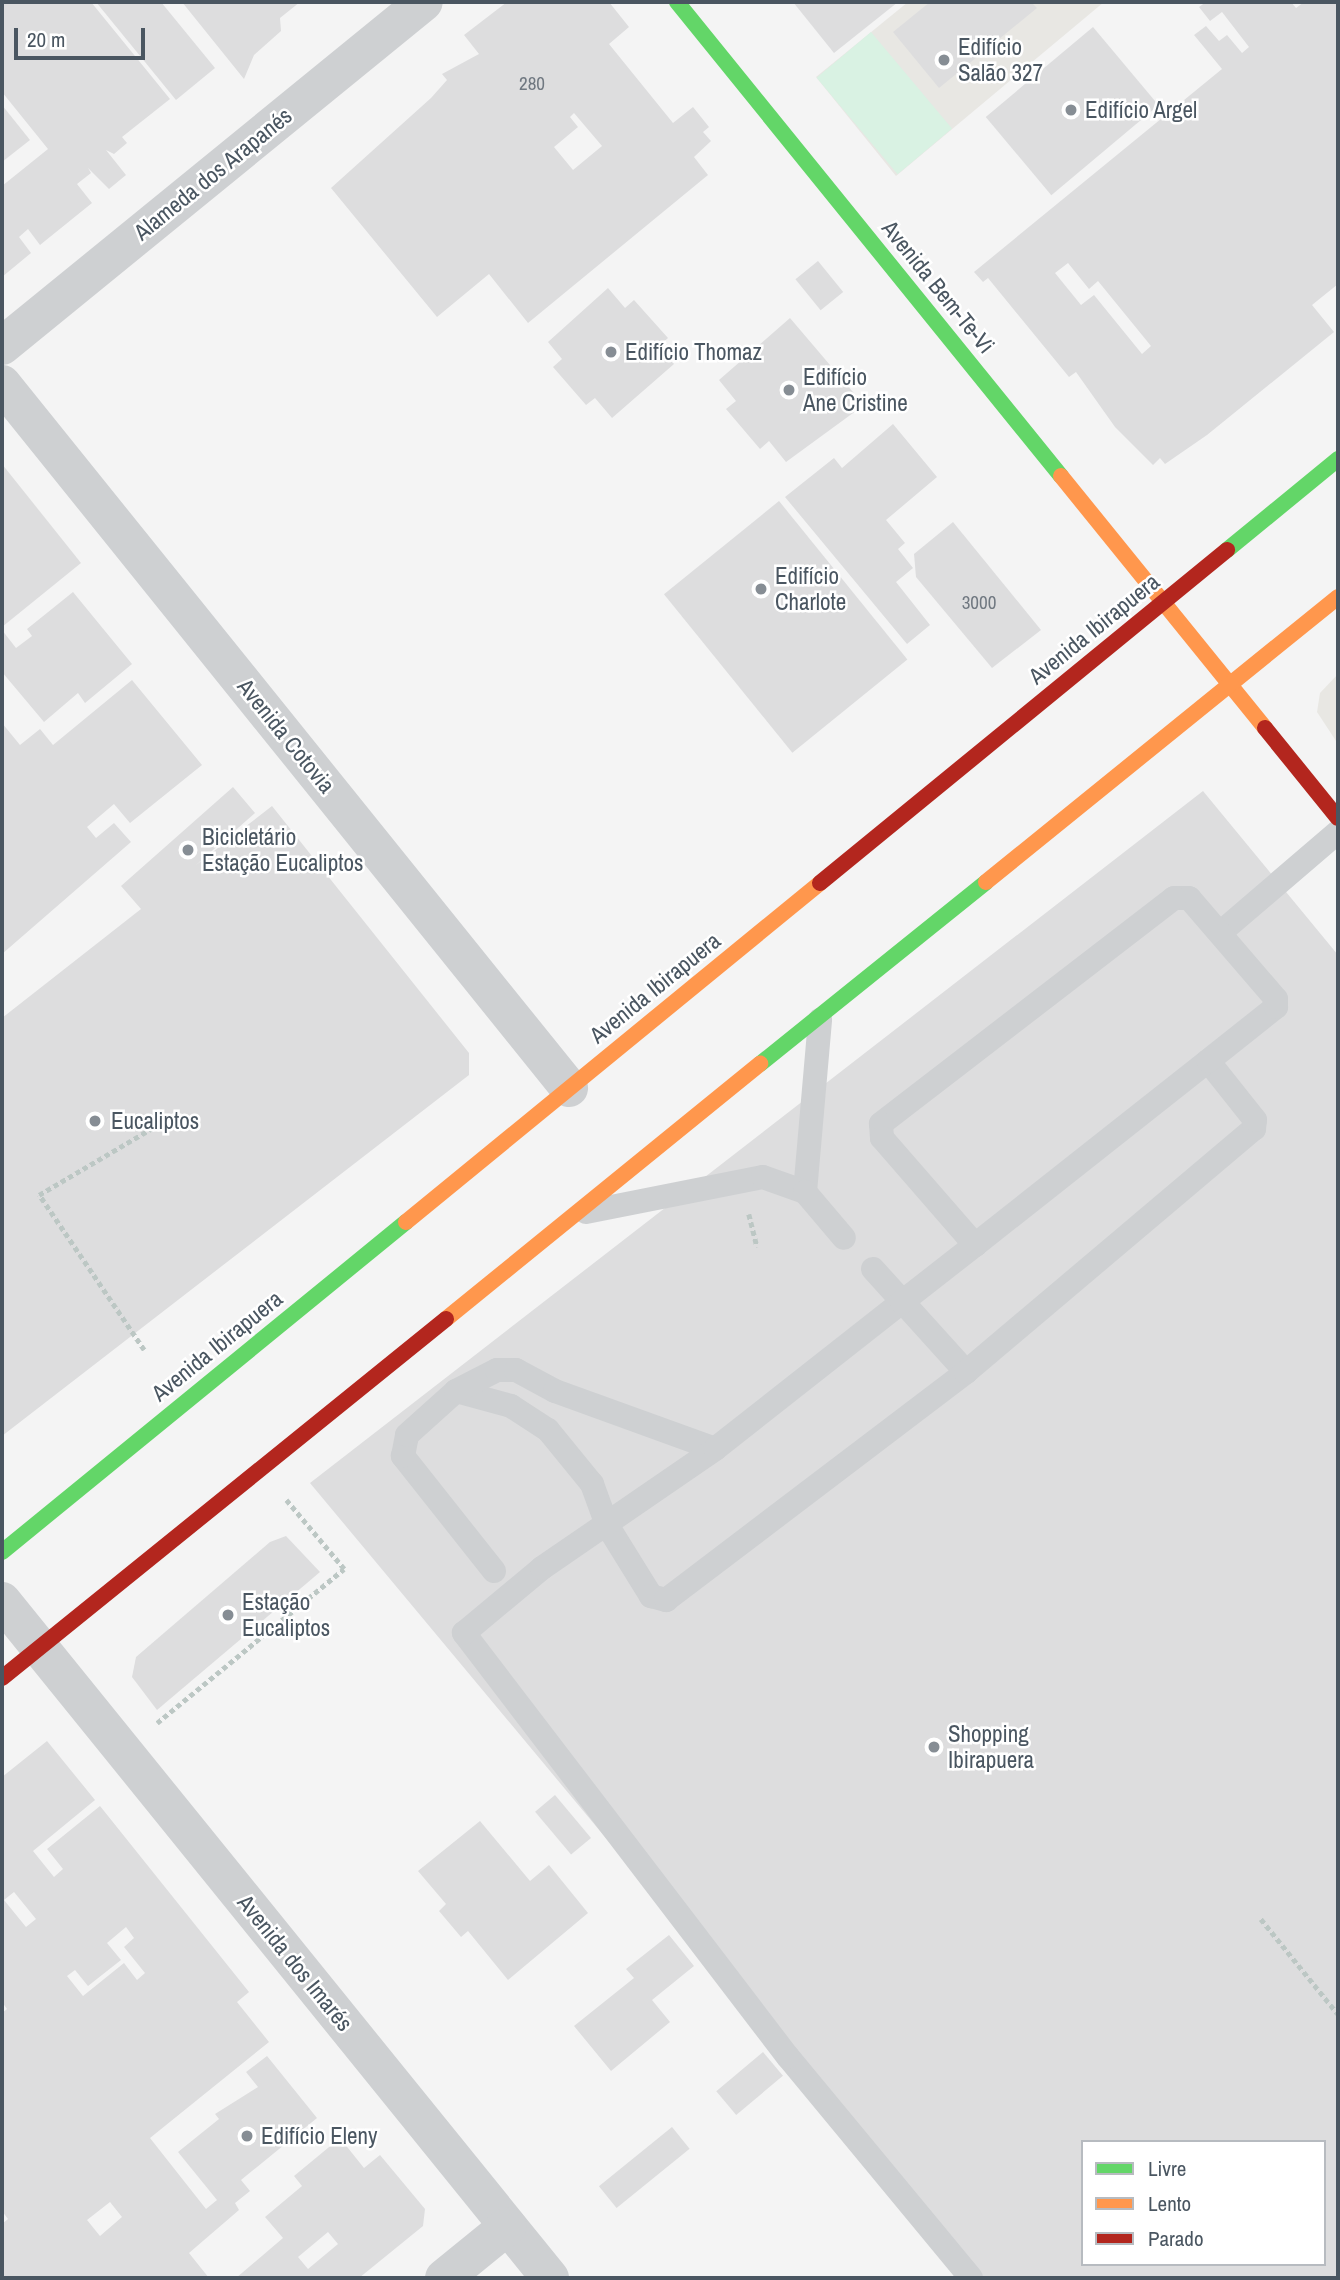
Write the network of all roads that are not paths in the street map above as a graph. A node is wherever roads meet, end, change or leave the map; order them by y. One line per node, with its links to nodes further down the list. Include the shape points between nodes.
1 (424, 2): 3 (street, Alameda dos Arapanés)
2 (677, 2): 7 (main road, Avenida Bem-Te-Vi)
3 (2, 346)
4 (2, 384): 14 (street, Avenida Cotovia)
5 (1338, 459): 7 (main road, Avenida Ibirapuera)
6 (1338, 597): 8 (main road)
7 (1163, 602): 8 (main road); 14 (main road, Avenida Ibirapuera)
8 (1230, 684): 9 (main road); 12 (main road)
9 (1338, 818)
10 (1338, 832): 11 (lane)
11 (1220, 933): 13 (lane, via 1277,1003); 18 (lane, via 1189,898 1174,898 881,1124 882,1139)
12 (820, 1020): 15 (lane); 16 (main road)
13 (1208, 1061): 18 (lane); 21 (lane, via 1255,1127)
14 (569, 1088): 25 (main road, Avenida Ibirapuera)
15 (804, 1192): 16 (lane, via 763,1177); 17 (lane)
16 (586, 1212): 28 (main road)
17 (844, 1238)
18 (975, 1245): 20 (lane)
19 (873, 1269): 20 (lane)
20 (902, 1302): 21 (lane); 23 (lane)
21 (966, 1371): 24 (lane, via 666,1600 651,1596)
22 (456, 1391): 23 (lane, via 497,1370 516,1370 555,1391); 24 (lane, via 511,1406 548,1430 592,1483); 26 (lane, via 407,1435 403,1456)
23 (715, 1449): 24 (lane)
24 (607, 1525): 33 (lane, via 467,1626 466,1638 788,2057)
25 (2, 1552)
26 (494, 1571)
27 (2, 1601): 28 (street, Avenida dos Imarés)
28 (39, 1649): 29 (main road); 30 (street, Avenida dos Imarés)
29 (2, 1678)
30 (508, 2226): 31 (street); 32 (street, Avenida dos Imarés)
31 (444, 2278)
32 (550, 2278)
33 (971, 2278)

